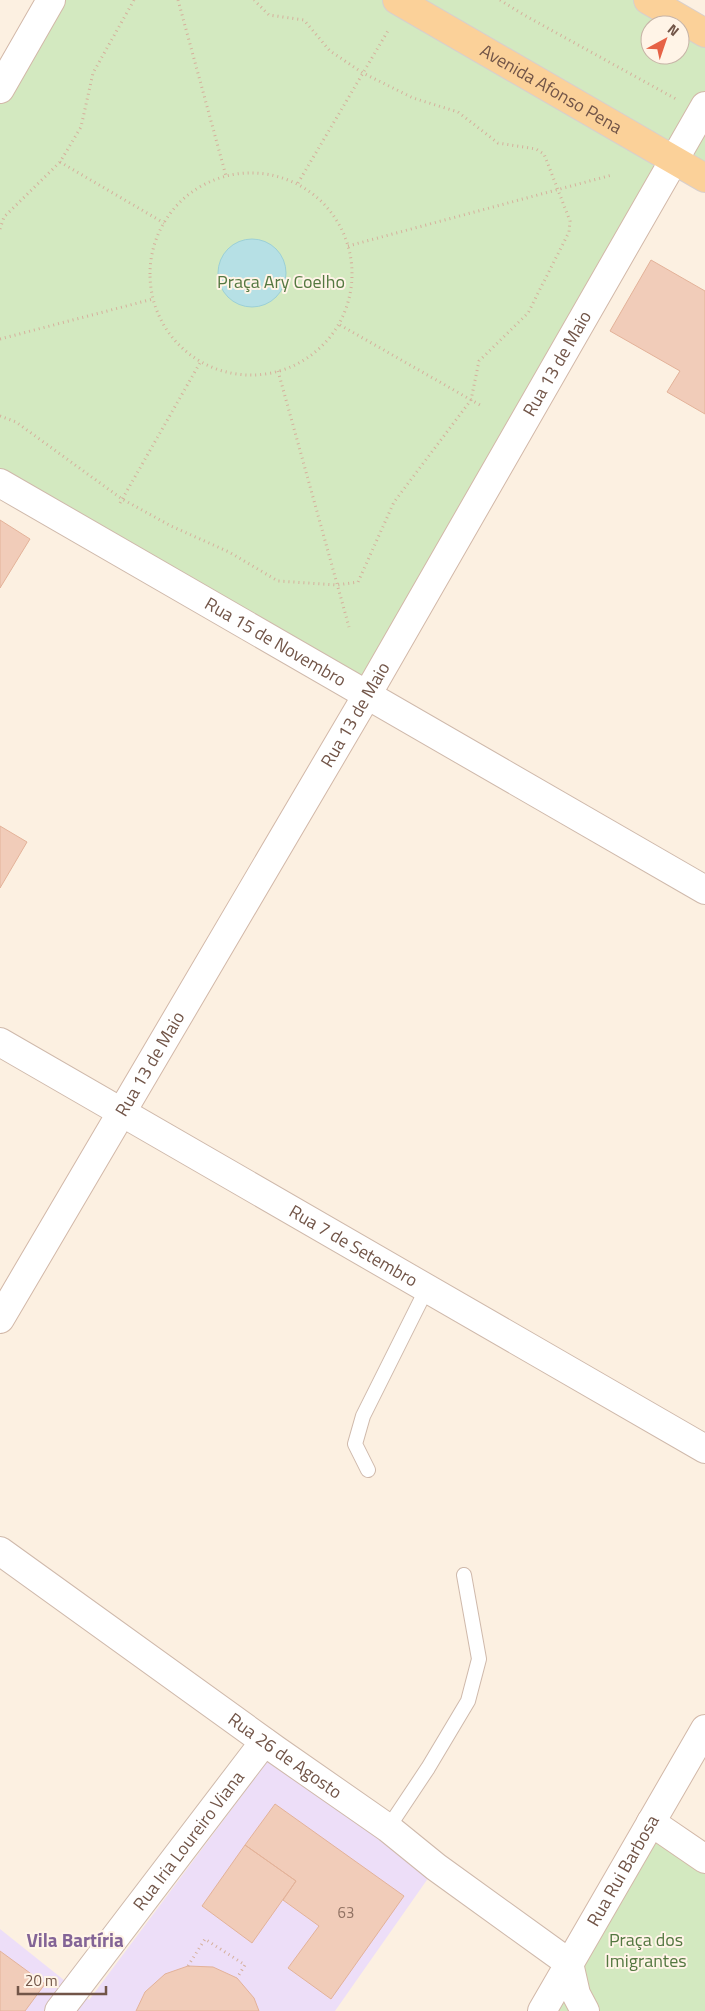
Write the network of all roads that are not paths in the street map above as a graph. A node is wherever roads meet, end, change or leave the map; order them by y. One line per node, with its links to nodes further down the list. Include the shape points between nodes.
1 (51, 0): 5 (street)
2 (648, 0): 4 (main road)
3 (394, 12): 7 (main road, Avenida Afonso Pena)
4 (705, 33)
5 (0, 88)
6 (703, 110): 7 (street, Rua 13 de Maio)
7 (674, 161): 8 (main road, Avenida Afonso Pena); 10 (street, Rua 13 de Maio)
8 (705, 178)
9 (0, 483): 10 (street, Rua 15 de Novembro)
10 (367, 695): 11 (street, Rua 15 de Novembro); 13 (street, Rua 13 de Maio)
11 (705, 890)
12 (0, 1042): 13 (street, Rua 7 de Setembro)
13 (122, 1112): 14 (street, Rua 7 de Setembro); 15 (street, Rua 13 de Maio)
14 (427, 1288): 16 (street, Rua 7 de Setembro); 17 (lane, via 363,1416 355,1444)
15 (0, 1319)
16 (705, 1449)
17 (368, 1470)
18 (0, 1551): 21 (street, Rua 26 de Agosto)
19 (464, 1575): 23 (lane, via 479,1659 468,1701)
20 (705, 1729): 22 (street, Rua Rui Barbosa)
21 (264, 1742): 23 (street, Rua 26 de Agosto); 26 (street, Rua Iria Loureiro Viana)
22 (651, 1822): 24 (street); 25 (street, Rua Rui Barbosa)
23 (388, 1828): 25 (street, Rua 26 de Agosto, via 436,1867)
24 (705, 1859)
25 (570, 1963): 27 (street, Rua Rui Barbosa); 28 (street, via 576,1994)
26 (59, 2011)
27 (542, 2011)
28 (585, 2011)

